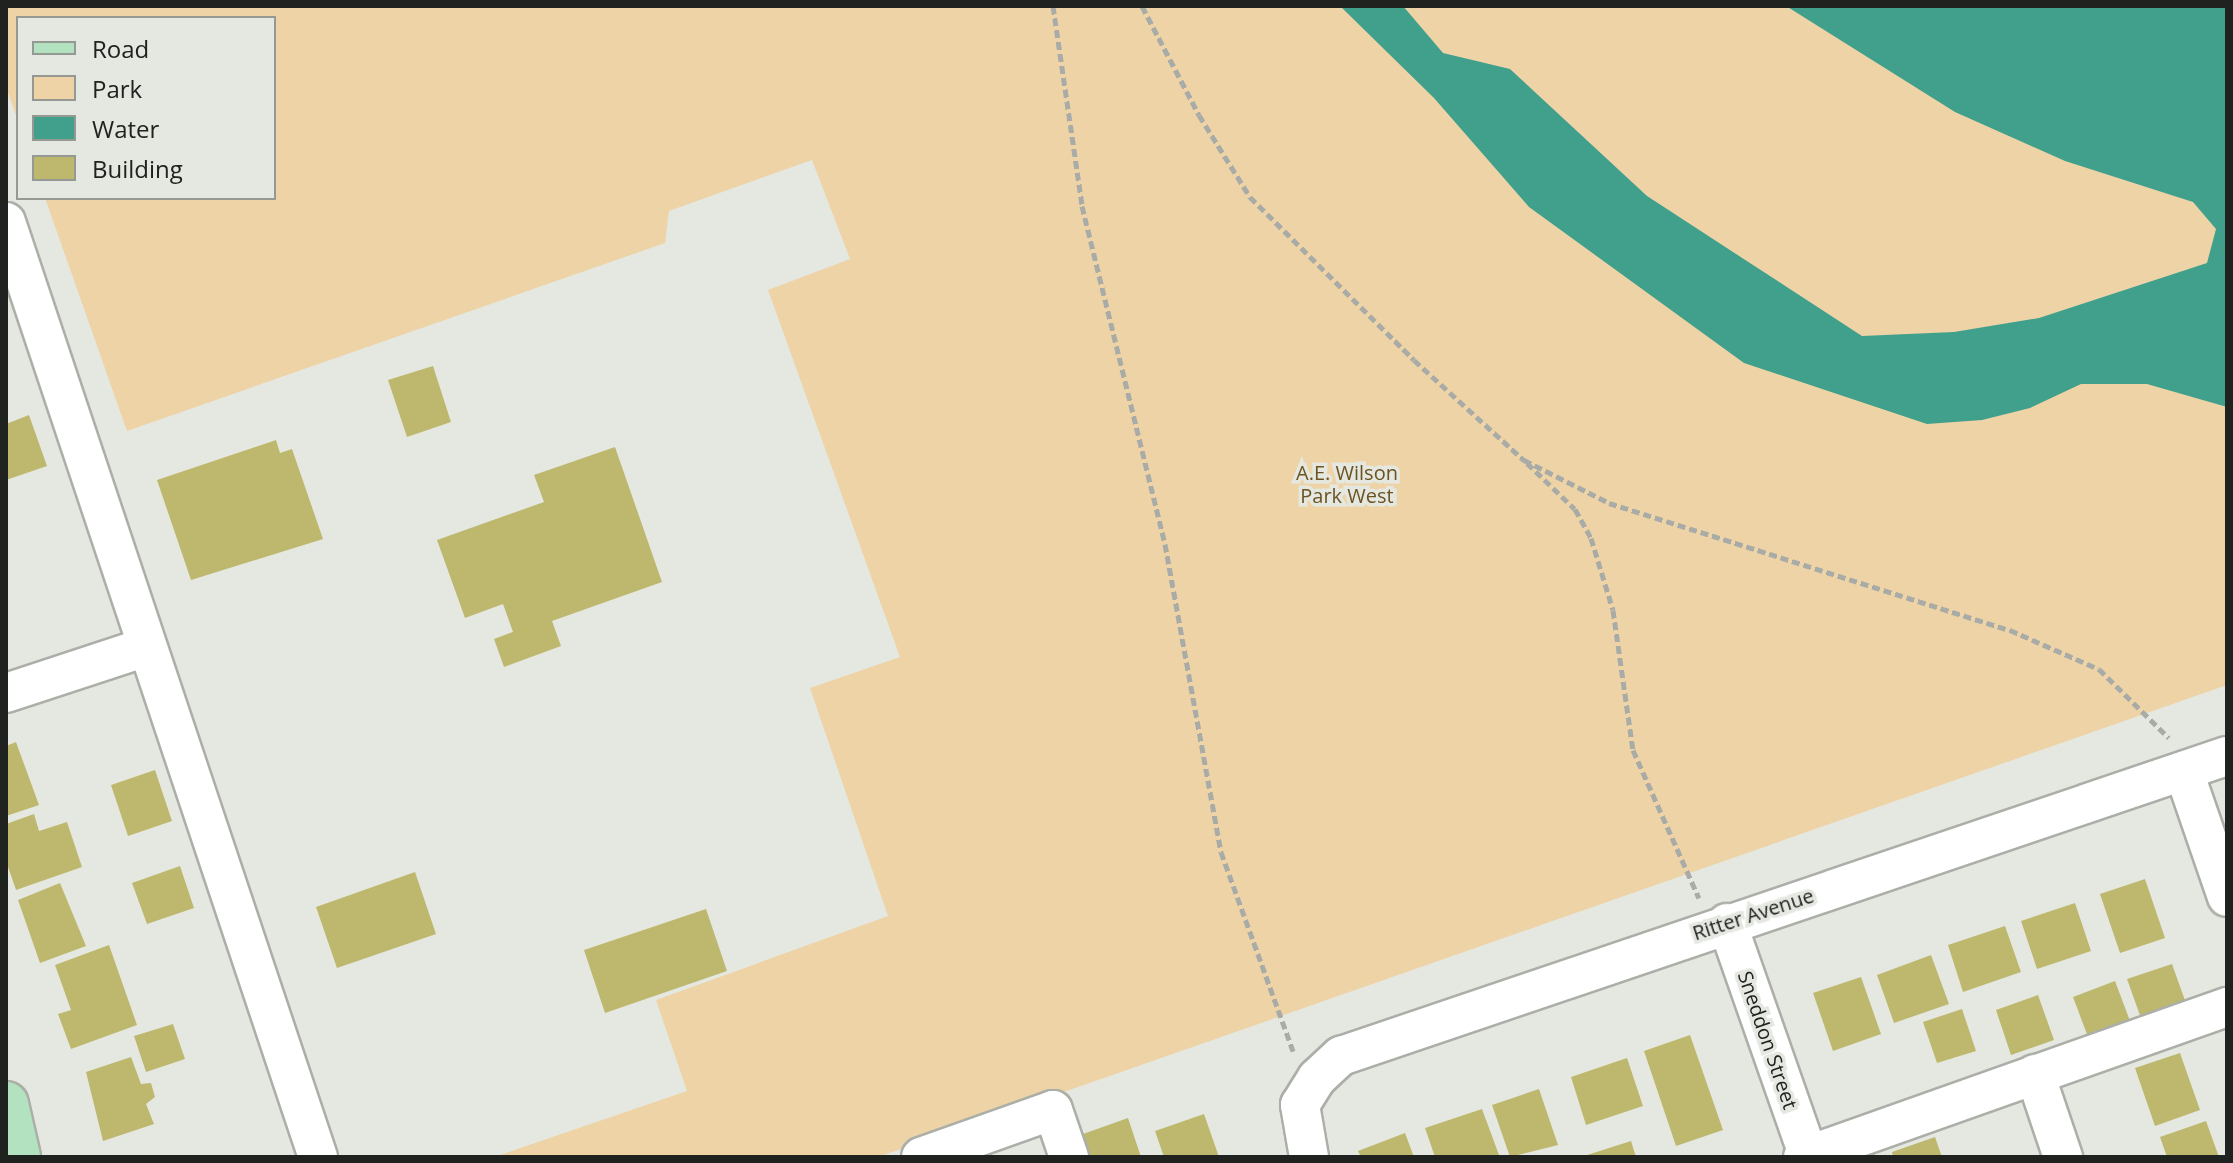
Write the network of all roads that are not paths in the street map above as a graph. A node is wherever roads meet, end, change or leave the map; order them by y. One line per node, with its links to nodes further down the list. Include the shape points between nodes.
1 (6, 222): 2 (street)
2 (146, 647): 3 (street); 13 (street)
3 (6, 693)
4 (2227, 756): 5 (street, Ritter Avenue)
5 (2184, 772): 6 (street); 7 (street, Ritter Avenue)
6 (2227, 897)
7 (1718, 925): 11 (street, Sneddon Street); 16 (street, Ritter Avenue, via 1341,1056 1309,1092)
8 (2227, 1007): 9 (street)
9 (2035, 1074): 11 (street); 17 (street)
10 (6, 1104): 12 (main road)
11 (1807, 1156)
12 (18, 1157)
13 (318, 1157)
14 (921, 1157): 15 (street, via 1053,1110)
15 (1069, 1157)
16 (1309, 1157)
17 (2063, 1157)

